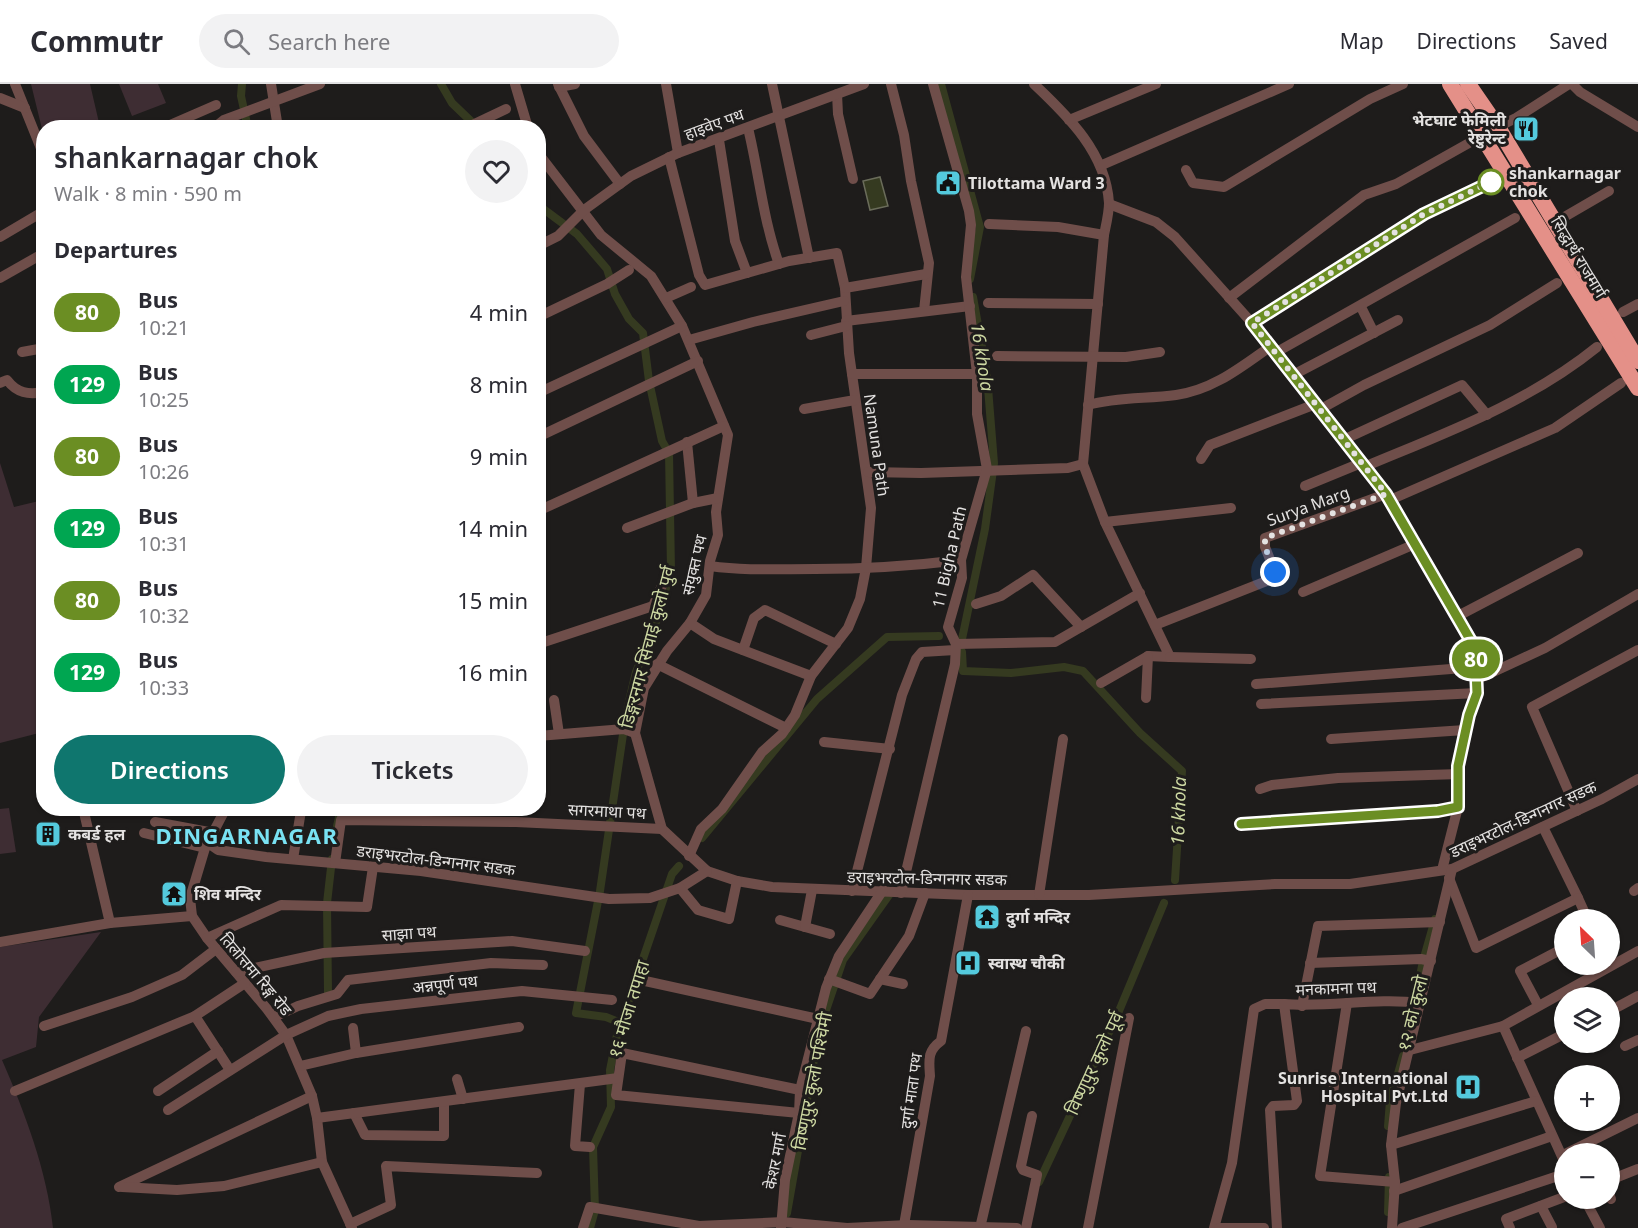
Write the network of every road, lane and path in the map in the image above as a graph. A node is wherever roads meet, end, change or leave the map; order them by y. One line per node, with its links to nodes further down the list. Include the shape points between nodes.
1 (15, 84): 22 (street)
2 (271, 84): 21 (street)
3 (320, 84): 21 (street)
4 (515, 84): 29 (street)
5 (575, 84): 17 (street)
6 (666, 84): 36 (street)
7 (772, 84): 24 (street)
8 (891, 84): 58 (street, via 929,263)
9 (933, 84): 69 (street, 11 Bigha Path, via 969,211 966,277)
10 (1156, 84): 30 (street)
11 (1289, 84): 38 (street)
12 (1403, 84): 39 (street, via 1370,99 1224,187 1193,183)
13 (1450, 84): 33 (highway, सिद्धार्थ राजमार्ग)
14 (1468, 84): 33 (highway, सिद्धार्थ राजमार्ग)
15 (1570, 84): 31 (street); 33 (street)
16 (858, 85): 19 (street, हाइवेए पथ)
17 (559, 86): 42 (street, via 584,136)
18 (1041, 86): 30 (street)
19 (837, 94): 24 (street, हाइवेए पथ); 40 (street)
20 (0, 98): 22 (street)
21 (274, 103): 25 (street); 27 (street)
22 (25, 108): 34 (street)
23 (506, 109): 28 (street)
24 (781, 115): 32 (street, हाइवेए पथ); 54 (street)
25 (227, 119): 26 (street, via 214,101)
26 (178, 120)
27 (277, 120)
28 (483, 120)
29 (526, 120)
30 (1069, 120): 38 (street)
31 (1638, 127)
32 (748, 128): 35 (street, हाइवेए पथ); 55 (street, via 770,241)
33 (1488, 131): 63 (street, via 1396,184 1364,195); 89 (highway, सिद्धार्थ राजमार्ग); 95 (highway, सिद्धार्थ राजमार्ग)
34 (36, 136)
35 (719, 140): 36 (street, हाइवेए पथ); 57 (street, via 735,241)
36 (674, 155): 42 (street, हाइवेए पथ); 57 (street, Namuna Path, via 699,275 705,285)
37 (546, 163): 45 (street)
38 (1102, 165): 44 (street)
39 (1186, 170)
40 (853, 179)
41 (1491, 182): 75 (street, via 1424,214)
42 (620, 184): 45 (street, हाइवेए पथ)
43 (1609, 191): 47 (street)
44 (1109, 204): 50 (street); 63 (street, via 1156,222 1175,237)
45 (584, 210): 52 (street, हाइवेए पथ); 64 (street, via 601,235 651,276)
46 (36, 216): 51 (street)
47 (1566, 216)
48 (1515, 218): 70 (street)
49 (989, 224): 50 (street, via 1058,227)
50 (1104, 235): 67 (street)
51 (0, 237)
52 (546, 241)
53 (36, 258): 59 (street)
54 (809, 258): 55 (street, Namuna Path); 62 (street, Namuna Path, via 837,254)
55 (779, 264): 57 (street, Namuna Path)
56 (629, 270): 73 (street)
57 (747, 273)
58 (926, 274): 62 (street); 71 (street)
59 (0, 278)
60 (1557, 283): 100 (street, via 1490,325)
61 (691, 287): 64 (street)
62 (845, 288): 65 (street, Namuna Path)
63 (1229, 297): 75 (street)
64 (666, 298): 77 (street)
65 (844, 302): 76 (street, Namuna Path); 80 (street)
66 (987, 303): 67 (street)
67 (1098, 304): 87 (street)
68 (1638, 304): 72 (street)
69 (970, 306): 71 (street); 91 (street, 11 Bigha Path)
70 (1361, 307): 78 (street); 83 (street)
71 (924, 311): 76 (street)
72 (1623, 312)
73 (546, 313)
74 (1398, 320): 78 (street)
75 (1252, 323): 83 (street)
76 (846, 324): 79 (street); 90 (street, Namuna Path)
77 (682, 326): 80 (street, संयुक्त पथ); 96 (street)
78 (1374, 333): 92 (street)
79 (811, 335)
80 (689, 340): 88 (street, संयुक्त पथ)
81 (1597, 347): 102 (street, via 1562,375)
82 (36, 349): 84 (street)
83 (1273, 350): 92 (street); 99 (street, via 1206,388)
84 (22, 352)
85 (1160, 352): 87 (street)
86 (997, 356): 87 (street)
87 (1094, 357): 99 (street)
88 (698, 361): 103 (street, संयुक्त पथ); 104 (street)
89 (1638, 361)
90 (852, 374): 91 (street); 98 (street, Namuna Path)
91 (976, 374): 110 (street, 11 Bigha Path, via 977,414)
92 (1293, 375): 100 (street)
93 (2, 379): 97 (street, via 15,390)
94 (1621, 383): 113 (street, Surya Marg, via 1555,428)
95 (1638, 388)
96 (546, 389)
97 (36, 393)
98 (855, 400): 101 (street); 111 (street, Namuna Path)
99 (1088, 405): 108 (street)
100 (1316, 407): 105 (street); 107 (street, via 1210,445)
101 (804, 409)
102 (1487, 415): 105 (street, via 1462,385); 109 (street)
103 (724, 426): 106 (street); 114 (street, संयुक्त पथ, via 728,435)
104 (546, 432)
105 (1343, 440): 109 (street)
106 (685, 443): 115 (street); 116 (street)
107 (1201, 459)
108 (1083, 464): 110 (street, via 1068,468); 118 (street)
109 (1363, 465): 112 (street); 113 (street)
110 (990, 469): 111 (street); 122 (street, 11 Bigha Path)
111 (868, 472): 124 (street, Namuna Path, via 871,508)
112 (1305, 486)
113 (1388, 497): 120 (street); 132 (street, Surya Marg, via 1265,538 1275,572 1272,579)
114 (718, 498): 115 (street); 123 (street, संयुक्त पथ, via 718,535)
115 (693, 502): 119 (street)
116 (546, 507)
117 (1231, 508): 118 (street)
118 (1105, 522): 127 (street)
119 (627, 528)
120 (1415, 544): 126 (street); 130 (street)
121 (1578, 554): 130 (street)
122 (961, 560): 124 (street); 136 (street, 11 Bigha Path, via 962,578 948,627)
123 (710, 566): 124 (street, via 752,570); 131 (street, संयुक्त पथ, via 706,595)
124 (866, 568): 135 (street, Namuna Path, via 860,598 848,628)
125 (667, 574): 134 (street, via 653,606)
126 (1303, 592)
127 (1140, 593): 132 (street); 133 (street)
128 (1638, 594): 145 (street, via 1545,648)
129 (976, 604): 133 (street, via 1001,596 1033,575)
130 (1456, 617): 143 (street, via 1475,648)
131 (690, 623): 137 (street, via 714,639); 142 (street, संयुक्त पथ)
132 (1155, 625): 140 (street)
133 (1080, 627): 136 (street, via 1045,645)
134 (546, 641)
135 (836, 644): 137 (street, via 765,610 754,618); 144 (street, Namuna Path)
136 (955, 647): 160 (street, via 922,652 915,659); 187 (street, 11 Bigha Path, via 942,725)
137 (743, 650): 144 (street)
138 (1638, 650): 165 (street, via 1532,706)
139 (1148, 657): 140 (street); 146 (street); 149 (street)
140 (1170, 657): 141 (street)
141 (1251, 659)
142 (657, 664): 152 (street); 154 (street, संयुक्त पथ, via 644,688)
143 (1478, 667): 145 (street); 147 (street)
144 (811, 676): 152 (street, Namuna Path)
145 (1478, 679): 148 (street)
146 (1101, 683)
147 (1257, 684)
148 (1477, 693): 151 (street); 153 (street)
149 (1146, 698)
150 (554, 700): 155 (street)
151 (1261, 704)
152 (786, 728): 176 (street, Namuna Path, via 762,752 709,820)
153 (1465, 730): 158 (street); 161 (street)
154 (631, 732): 155 (street); 172 (street, संयुक्त पथ)
155 (559, 734): 156 (street)
156 (546, 735)
157 (1064, 739): 190 (street)
158 (1331, 739)
159 (824, 742): 160 (street)
160 (890, 749): 186 (street)
161 (1459, 774): 163 (street, via 1338,778); 164 (street)
162 (1638, 779): 165 (street, डराइभरटोल-डिन्गनगर सडक)
163 (1260, 789)
164 (1458, 807): 170 (street); 181 (street)
165 (1576, 811): 171 (street, डराइभरटोल-डिन्गनगर सडक)
166 (85, 816): 196 (street)
167 (220, 816): 174 (street)
168 (300, 816): 177 (street)
169 (155, 822): 174 (street)
170 (1241, 824)
171 (1544, 827): 181 (street, डराइभरटोल-डिन्गनगर सडक); 191 (street)
172 (662, 829): 176 (street, संयुक्त पथ); 178 (street, सगरमाथा पथ, via 341,820)
173 (144, 833): 175 (street, डराइभरटोल-डिन्गनगर सडक)
174 (214, 833): 175 (street)
175 (206, 846): 177 (street, डराइभरटोल-डिन्गनगर सडक); 193 (street, via 190,898)
176 (689, 856): 180 (street, संयुक्त पथ)
177 (293, 859): 178 (street, डराइभरटोल-डिन्गनगर सडक)
178 (332, 863): 179 (street, डराइभरटोल-डिन्गनगर सडक)
179 (373, 867): 183 (street, डराइभरटोल-डिन्गनगर सडक, via 609,899 650,898); 199 (street, via 367,907 280,905)
180 (706, 871): 182 (street, डराइभरटोल-डिन्गनगर सडक); 183 (street, डराइभरटोल-डिन्गनगर सडक)
181 (1447, 872): 190 (street, डराइभरटोल-डिन्गनगर सडक, via 1350,884); 191 (street, via 1476,948); 195 (street)
182 (737, 881): 183 (street, via 729,919 698,910); 184 (street, डराइभरटोल-डिन्गनगर सडक)
183 (680, 888)
184 (812, 890): 186 (street, डराइभरटोल-डिन्गनगर सडक); 197 (street)
185 (883, 890): 186 (street, डराइभरटोल-डिन्गनगर सडक); 187 (street, डराइभरटोल-डिन्गनगर सडक); 211 (street, केशर मार्ग, via 838,956)
186 (852, 891)
187 (901, 892): 188 (street, डराइभरटोल-डिन्गनगर सडक)
188 (925, 893): 189 (street, डराइभरटोल-डिन्गनगर सडक); 210 (street, via 909,936)
189 (968, 894): 190 (street, डराइभरटोल-डिन्गनगर सडक); 274 (street, दुर्गा माता पथ, via 941,1041 928,1056 930,1076)
190 (1039, 895)
191 (1578, 898): 192 (street)
192 (1583, 909)
193 (192, 916): 196 (street); 199 (street, तिलोत्तमा रिङ्ग रोड)
194 (780, 920): 197 (street)
195 (1436, 922): 205 (street); 206 (street, via 1318,926)
196 (110, 923): 200 (street)
197 (805, 927): 198 (street)
198 (830, 934)
199 (207, 938): 201 (street, तिलोत्तमा रिङ्ग रोड)
200 (0, 942)
201 (216, 949): 208 (street, तिलोत्तमा रिङ्ग रोड); 226 (street, via 182,975 132,997)
202 (585, 951): 208 (street, साझा पथ, via 512,941 327,953)
203 (1638, 951): 219 (street)
204 (1554, 953): 219 (street, via 1520,971)
205 (1426, 960): 206 (street); 217 (street)
206 (1310, 963): 220 (street)
207 (543, 965): 223 (street, via 491,963 348,980 338,994)
208 (236, 972): 212 (street, तिलोत्तमा रिङ्ग रोड)
209 (636, 979): 225 (street)
210 (880, 979): 211 (street, via 870,994); 213 (street)
211 (834, 982): 225 (street, केशर मार्ग)
212 (245, 983): 222 (street); 223 (street, तिलोत्तमा रिङ्ग रोड)
213 (903, 984)
214 (1638, 996): 221 (street)
215 (612, 1000): 231 (street, अन्नपूर्ण पथ, via 522,991 361,1009 328,1016)
216 (1347, 1003): 217 (street, मनकामना पथ); 220 (street, मनकामना पथ); 267 (street, via 1320,1176)
217 (1416, 1003): 235 (street)
218 (1284, 1004): 220 (street, मनकामना पथ); 286 (street, via 1265,1004 1254,1009 1232,1163); 289 (street, मनकामना पथ, via 1297,1101 1270,1110)
219 (1538, 1005): 227 (street)
220 (1302, 1006)
221 (1620, 1006)
222 (195, 1016): 236 (street); 245 (street)
223 (274, 1017): 231 (street, तिलोत्तमा रिङ्ग रोड)
224 (1129, 1018): 285 (street)
225 (818, 1019): 244 (street, केशर मार्ग)
226 (44, 1026)
227 (1503, 1026): 235 (street); 238 (street)
228 (519, 1027): 237 (street)
229 (353, 1029): 237 (street)
230 (1026, 1031): 278 (street)
231 (285, 1035): 239 (street, तिलोत्तमा रिङ्ग रोड); 240 (street, अन्नपूर्ण पथ)
232 (1554, 1039): 238 (street)
233 (1638, 1040): 234 (street)
234 (1625, 1046)
235 (1410, 1050): 260 (street, via 1401,1074)
236 (218, 1051): 240 (street); 246 (street)
237 (356, 1053): 239 (street)
238 (1517, 1058): 249 (street)
239 (300, 1066): 247 (street, तिलोत्तमा रिङ्ग रोड)
240 (230, 1070): 251 (street, अन्नपूर्ण पथ)
241 (457, 1079): 248 (street)
242 (611, 1079): 243 (street); 244 (street, via 622,1053); 253 (street, via 616,1095)
243 (580, 1084): 248 (street); 261 (street, via 575,1146)
244 (800, 1090): 253 (street, केशर मार्ग)
245 (15, 1091)
246 (158, 1091)
247 (312, 1096): 255 (street, तिलोत्तमा रिङ्ग रोड); 262 (street, via 119,1187 177,1190 224,1186)
248 (463, 1099): 250 (street)
249 (1536, 1101): 257 (street); 260 (street)
250 (444, 1102): 252 (street); 252 (street, via 444,1136 365,1135)
251 (168, 1110)
252 (354, 1113): 255 (street)
253 (799, 1113): 272 (street, केशर मार्ग, via 785,1180)
254 (1032, 1116): 284 (street, via 1021,1166 1037,1175)
255 (318, 1118): 262 (street, तिलोत्तमा रिङ्ग रोड)
256 (1638, 1118): 259 (street)
257 (1552, 1136): 258 (street); 267 (street)
258 (1556, 1143)
259 (1589, 1143)
260 (1391, 1145): 267 (street)
261 (590, 1147)
262 (322, 1162): 273 (street, तिलोत्तमा रिङ्ग रोड)
263 (1638, 1169): 265 (street)
264 (537, 1173): 273 (street, via 386,1166 391,1205)
265 (1620, 1175)
266 (1554, 1177): 291 (street)
267 (1395, 1185): 290 (street)
268 (1554, 1201): 269 (street)
269 (1541, 1206): 280 (street); 292 (street, via 1506,1219)
270 (1590, 1209): 293 (street)
271 (733, 1225): 272 (street); 275 (street)
272 (782, 1225): 276 (street)
273 (351, 1226)
274 (899, 1226): 277 (street); 282 (street)
275 (699, 1227): 281 (street, via 594,1208)
276 (812, 1227): 282 (street)
277 (945, 1227): 278 (street)
278 (980, 1227): 283 (street)
279 (1246, 1227): 287 (street); 288 (street)
280 (1552, 1227)
281 (583, 1228)
282 (847, 1228)
283 (1017, 1228)
284 (1026, 1228)
285 (1088, 1228)
286 (1214, 1228)
287 (1219, 1228)
288 (1264, 1228)
289 (1277, 1228)
290 (1392, 1228)
291 (1402, 1228)
292 (1510, 1228)
293 (1600, 1228)

